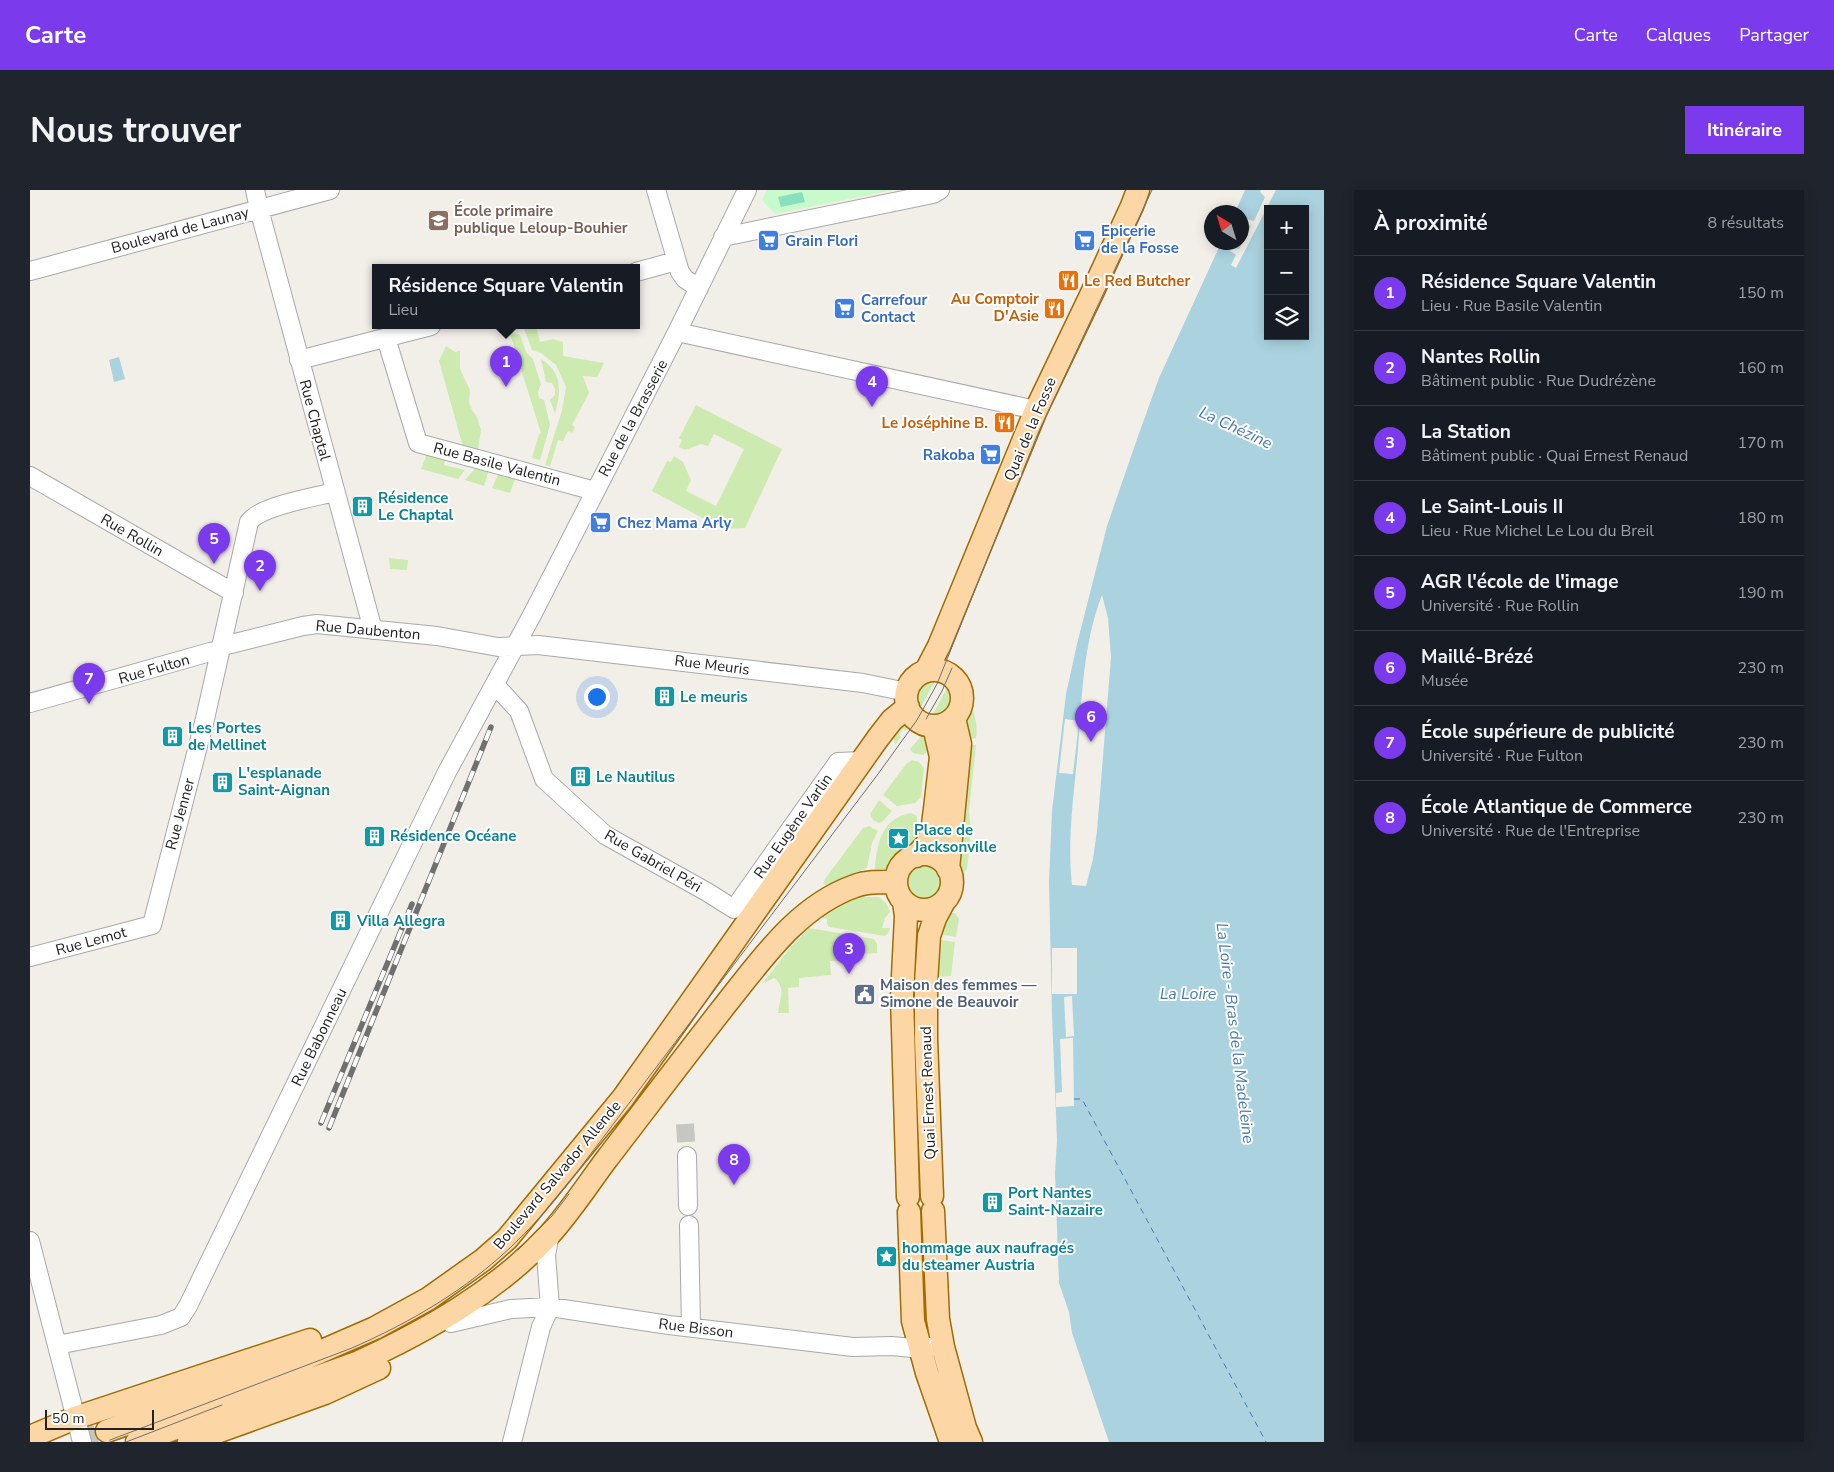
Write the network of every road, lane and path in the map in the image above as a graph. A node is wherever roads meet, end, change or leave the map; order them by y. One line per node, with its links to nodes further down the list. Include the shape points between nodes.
1 (255, 190): 7 (street, Rue Chaptal)
2 (330, 190): 7 (street, Boulevard de Launay)
3 (656, 190): 9 (street)
4 (747, 190): 8 (street, Rue de la Brasserie)
5 (940, 190): 8 (street)
6 (1138, 190): 17 (main road, Quai de la Fosse, via 1094,291)
7 (259, 209): 10 (street, Boulevard de Launay); 16 (street, Rue Chaptal)
8 (723, 237): 12 (street, Rue de la Brasserie)
9 (676, 261): 11 (street); 12 (street, via 685,279)
10 (30, 271)
11 (640, 271)
12 (699, 288): 14 (street, Rue de la Brasserie)
13 (420, 329): 15 (street)
14 (677, 332): 17 (street); 19 (street, Rue de la Brasserie)
15 (386, 338): 16 (street); 19 (street, Rue Basile Valentin, via 418,442)
16 (299, 360): 20 (street, Rue Chaptal)
17 (1036, 410): 25 (main road, Quai de la Fosse)
18 (30, 476): 21 (street, Rue Rollin)
19 (595, 491): 23 (street, Rue de la Brasserie)
20 (335, 492): 21 (street, Rue Jenner, via 264,510 252,517 248,522); 22 (street, Rue Chaptal)
21 (234, 593): 24 (street, Rue Jenner)
22 (373, 630): 23 (street, Rue Daubenton, via 437,636 498,647); 24 (street, Rue Daubenton, via 317,624)
23 (516, 645): 26 (street, Rue Babonneau); 27 (street, Rue Meuris, via 862,683)
24 (220, 648): 28 (street, Rue Fulton); 36 (street, Rue Jenner)
25 (926, 671): 27 (main road, via 914,678); 29 (main road, via 945,671 960,684 963,700 960,711)
26 (494, 686): 35 (street, Rue Gabriel Péri, via 519,711 544,779 605,835); 49 (street, Rue Babonneau, via 447,772 181,1317 161,1325)
27 (907, 699): 29 (main road, via 912,715 918,721 927,725); 30 (main road)
28 (30, 703)
29 (944, 722): 31 (main road, via 932,832); 32 (main road, via 960,744)
30 (862, 761): 35 (street, Rue Eugène Varlin, via 838,762); 39 (main road, Boulevard Salvador Allende, via 628,1091)
31 (916, 856): 32 (main road, via 934,856); 33 (main road, via 903,864 898,873)
32 (948, 869): 34 (main road, via 952,886)
33 (900, 892): 34 (main road, via 913,908 934,909); 42 (main road, Boulevard Salvador Allende, via 870,883 856,885 811,910 778,939); 50 (main road, Quai Ernest Renaud, via 906,916 902,996 913,1321)
34 (943, 903): 50 (main road, Quai Ernest Renaud, via 929,936 926,983 938,1319)
35 (734, 910)
36 (152, 925): 37 (street, Rue Lemot)
37 (30, 957)
38 (687, 1156): 40 (street)
39 (543, 1195): 51 (main road, via 486,1243 400,1300 343,1328); 52 (main road, Boulevard Salvador Allende, via 507,1239 483,1260 398,1317 306,1358)
40 (688, 1206)
41 (688, 1225): 48 (street)
42 (550, 1234): 44 (main road, Boulevard Salvador Allende); 46 (street, via 546,1256)
43 (30, 1241): 45 (street)
44 (514, 1269): 47 (main road, via 485,1298); 55 (main road, Boulevard Salvador Allende, via 443,1319 359,1362)
45 (36, 1286): 49 (street)
46 (550, 1307): 47 (street, Rue Bisson, via 511,1309); 48 (street, Rue Bisson); 57 (street, via 541,1326)
47 (451, 1323): 56 (main road, via 394,1360 346,1384)
48 (691, 1328): 50 (street, Rue Bisson, via 853,1347)
49 (57, 1345): 51 (street)
50 (932, 1347): 58 (main road, Quai Ernest Renaud, via 927,1373); 59 (main road, Quai Ernest Renaud)
51 (75, 1418): 53 (main road); 54 (street)
52 (107, 1431)
53 (30, 1438)
54 (82, 1442)
55 (137, 1442)
56 (189, 1442)
57 (512, 1442)
58 (951, 1442)
59 (971, 1442)

